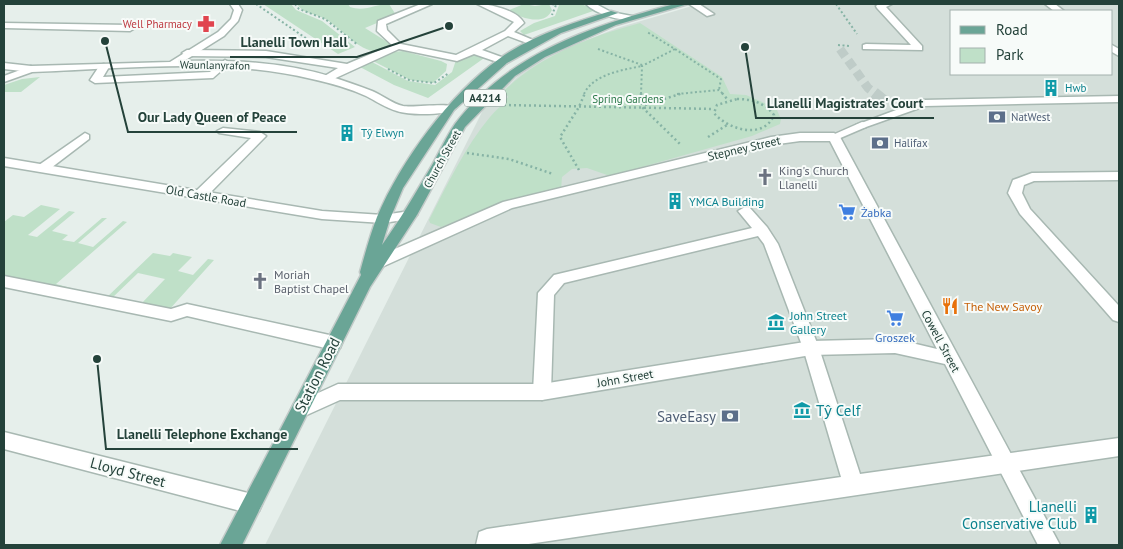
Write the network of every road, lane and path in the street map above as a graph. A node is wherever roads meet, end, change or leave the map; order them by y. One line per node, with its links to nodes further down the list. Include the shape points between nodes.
1 (234, 4): 26 (street, via 238,10 237,18 231,26)
2 (296, 4): 25 (path, via 299,9 325,19 365,50)
3 (428, 4): 20 (street, via 381,23 382,31)
4 (481, 4): 17 (street, via 520,22)
5 (552, 4): 13 (path, via 556,6 552,15)
6 (590, 4): 14 (street)
7 (647, 4): 14 (main road, Church Street / A4214)
8 (684, 4): 14 (main road, Church Street / A4214, via 633,17)
9 (693, 4): 12 (street)
10 (836, 4): 22 (path)
11 (888, 4): 22 (street, via 880,6 919,48)
12 (710, 14)
13 (546, 17)
14 (611, 18): 18 (main road, Church Street / A4214); 19 (main road, Church Street / A4214, via 558,31); 23 (path, via 651,33)
15 (4, 25): 16 (street)
16 (130, 28)
17 (508, 33): 19 (street); 24 (street)
18 (572, 40): 33 (path); 39 (main road, Church Street / A4214, via 511,74)
19 (535, 43): 28 (main road, Church Street / A4214)
20 (398, 46): 25 (street); 27 (street)
21 (839, 47): 22 (path)
22 (866, 47)
23 (675, 49): 33 (path); 38 (path, via 721,79)
24 (476, 51): 27 (street, via 457,58); 28 (street)
25 (384, 52): 32 (street)
26 (187, 53): 30 (street); 32 (street, via 266,54)
27 (450, 56): 32 (path, via 450,72 434,83 408,80 372,61)
28 (503, 61): 45 (main road, Church Street / A4214)
29 (225, 63): 30 (street, Waunlanyrafon); 34 (street, via 213,75 96,80); 37 (street, Waunlanyrafon, via 288,70)
30 (174, 64): 34 (street, Waunlanyrafon)
31 (4, 66): 35 (street)
32 (351, 66): 37 (street)
33 (642, 66): 43 (path); 44 (path, via 613,72 588,88)
34 (104, 67): 35 (street, Waunlanyrafon)
35 (31, 69): 36 (street, Waunlanyrafon)
36 (4, 79)
37 (327, 80): 45 (street, Waunlanyrafon, via 368,93 400,109 428,111)
38 (719, 90): 41 (path); 43 (path, via 670,95)
39 (486, 97): 44 (path, via 506,106); 51 (main road, Church Street / A4214, via 460,126)
40 (1119, 99): 47 (street, Stepney Street, via 949,101 923,103)
41 (728, 100): 46 (path); 46 (path, via 747,99 765,105 774,115 773,121 763,128 745,130 716,118)
42 (885, 102): 47 (street)
43 (641, 106): 44 (path); 46 (path); 52 (path)
44 (580, 107): 56 (path, via 560,137)
45 (450, 108): 60 (main road, A4214, via 397,188)
46 (714, 109)
47 (898, 111): 50 (street, Stepney Street)
48 (224, 131): 57 (street, via 260,136)
49 (85, 137): 54 (street)
50 (834, 137): 56 (street, Stepney Street, via 772,141); 68 (street, Cowell Street)
51 (448, 151): 56 (path, via 509,159); 59 (main road, Church Street / A4214)
52 (686, 151)
53 (4, 162): 54 (street, Old Castle Road)
54 (43, 168): 57 (street, Old Castle Road)
55 (1119, 176): 65 (street, via 1032,177 1018,183 1015,192 1025,211)
56 (587, 186): 62 (street, Stepney Street, via 508,205)
57 (200, 195): 60 (street, Old Castle Road, via 322,215)
58 (745, 211): 61 (street)
59 (410, 215): 60 (street, Old Castle Road); 62 (main road, Church Street / A4214)
60 (382, 219): 64 (main road, A4214)
61 (762, 230): 67 (street, via 771,244); 69 (street, via 559,279 546,293)
62 (379, 262): 64 (main road, Church Street / A4214)
63 (4, 281): 66 (street, via 171,315 188,310)
64 (363, 285): 66 (main road, Station Road / A4214)
65 (1119, 316)
66 (334, 343): 70 (main road, Station Road / A4214)
67 (811, 348): 68 (street, John Street, via 895,346); 69 (street, John Street); 74 (street)
68 (951, 359): 73 (street, Cowell Street)
69 (542, 392): 70 (street, John Street, via 338,392)
70 (300, 410): 75 (main road, Station Road / A4214)
71 (4, 440): 75 (street, Lloyd Street)
72 (1119, 447): 73 (street)
73 (1005, 462): 74 (street); 78 (street, Cowell Street)
74 (854, 486): 77 (street, via 487,540)
75 (252, 504): 76 (main road, Station Road / A4214)
76 (231, 545)
77 (487, 545)
78 (1049, 545)

